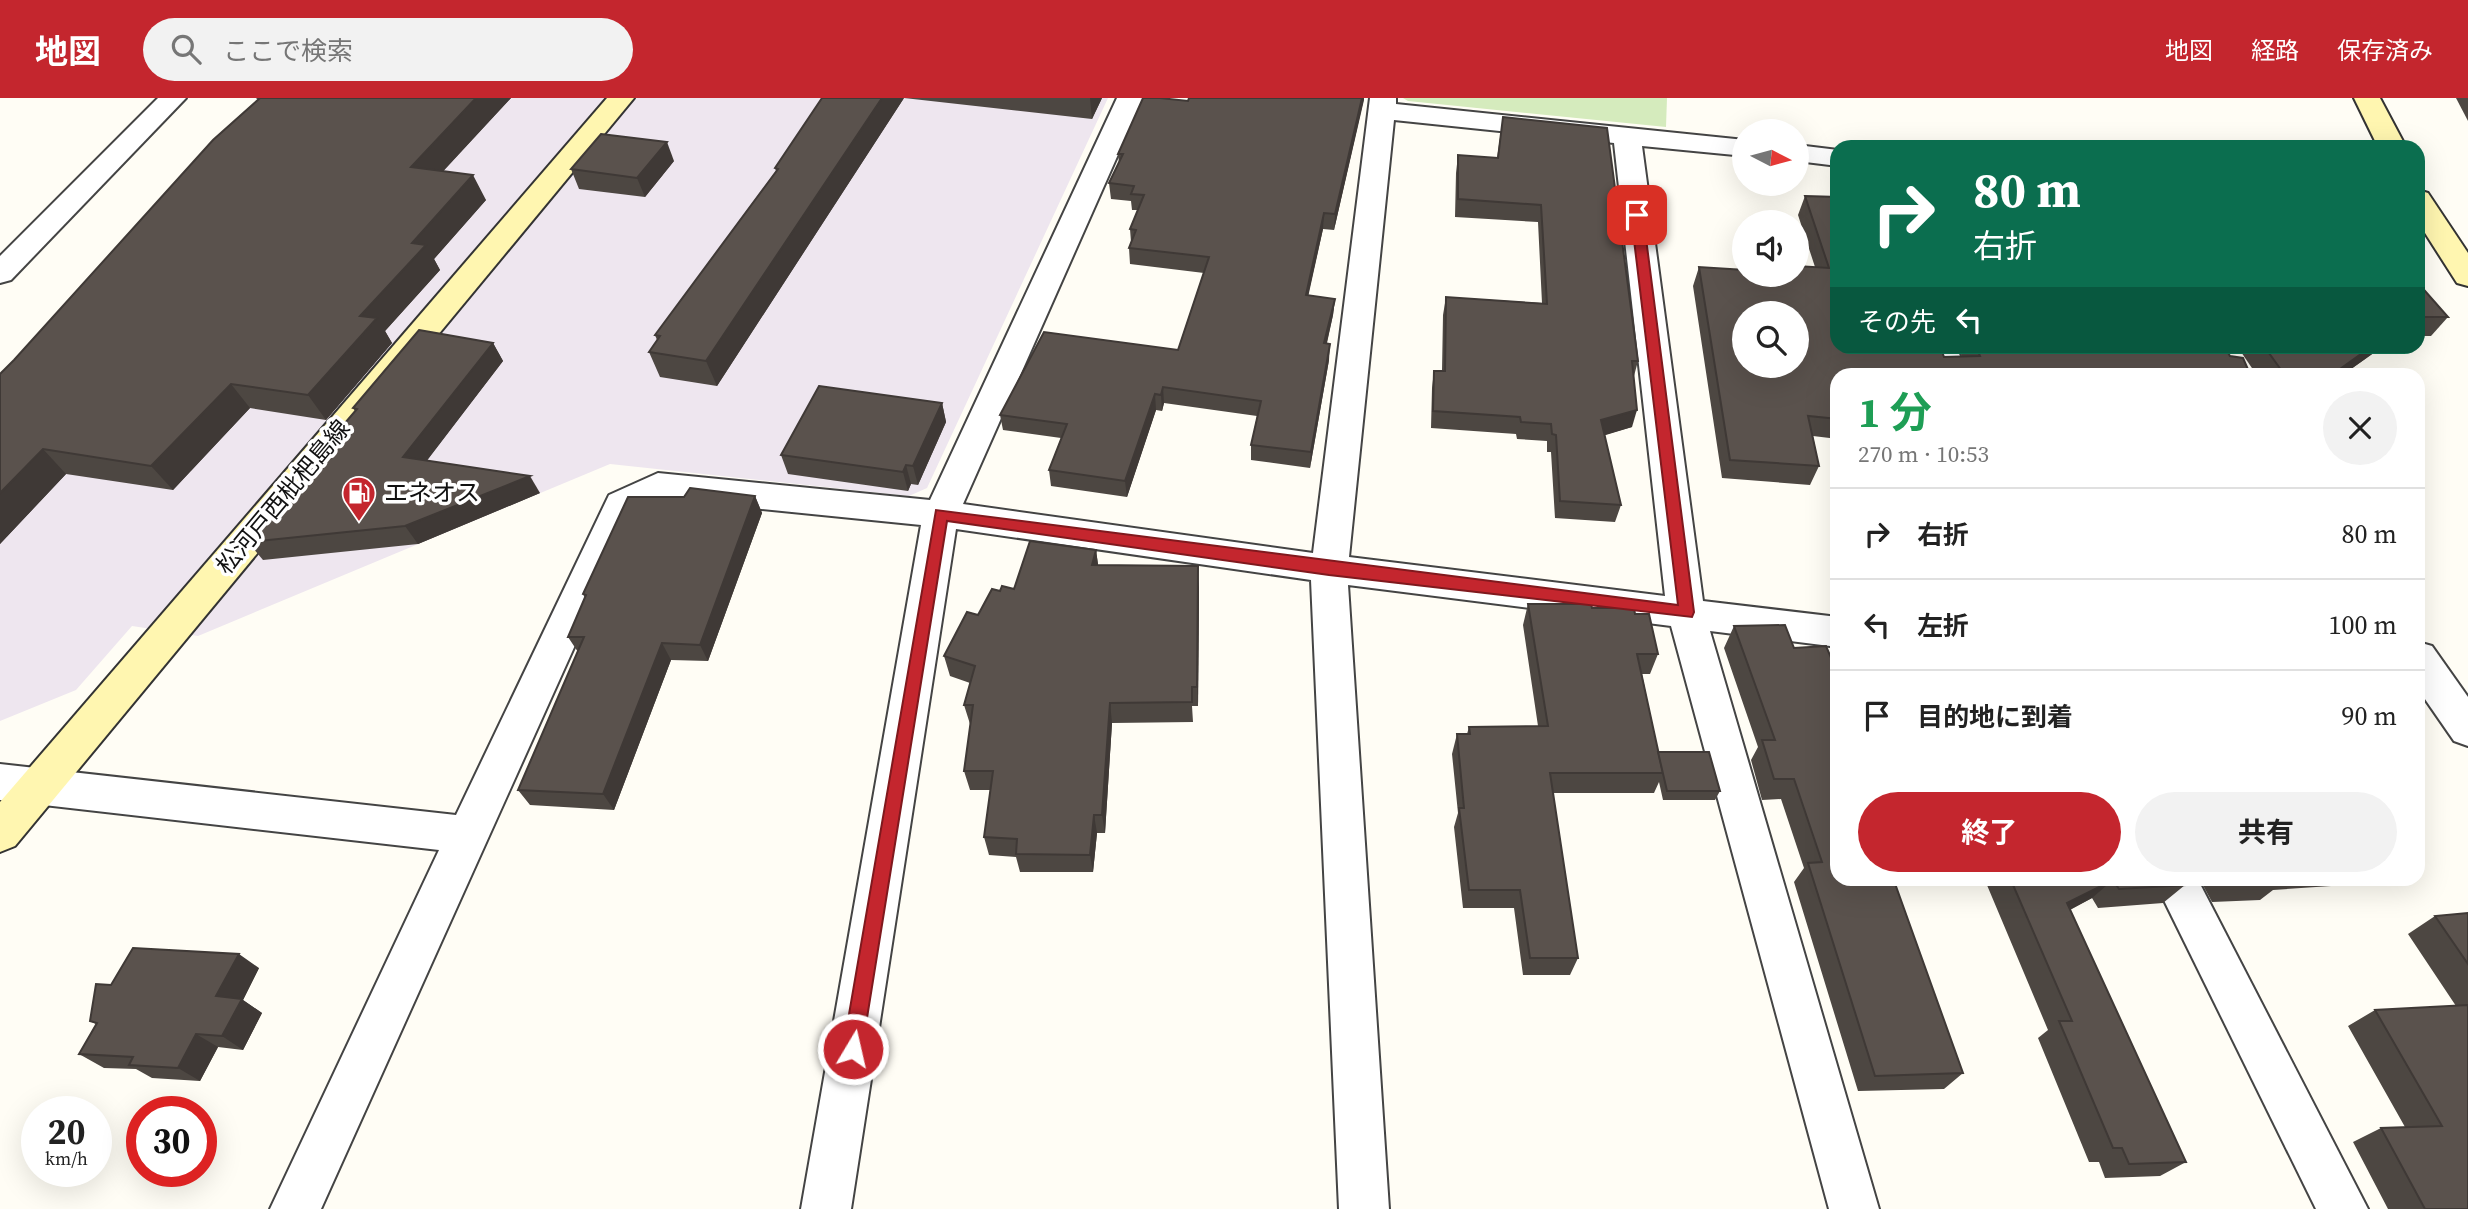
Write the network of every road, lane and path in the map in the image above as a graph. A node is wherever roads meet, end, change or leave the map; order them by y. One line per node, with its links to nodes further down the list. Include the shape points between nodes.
1 (173, 98): 12 (street)
2 (621, 98): 20 (main road, 松河戸西枇杷島線)
3 (1130, 98): 14 (street)
4 (2367, 98): 7 (main road)
5 (1382, 104): 6 (street); 15 (street)
6 (1628, 136): 8 (street); 16 (street)
7 (2388, 140)
8 (1732, 147)
9 (1810, 155): 10 (street)
10 (1830, 157)
11 (2425, 216): 13 (main road)
12 (0, 274)
13 (2468, 276)
14 (941, 514): 15 (street); 22 (street, via 658,486 621,504); 25 (street)
15 (1329, 569): 16 (street); 26 (street)
16 (1686, 612): 17 (street); 27 (street)
17 (1830, 631)
18 (2425, 669): 19 (street)
19 (2452, 713)
20 (20, 785): 21 (main road, 松河戸西枇杷島線); 22 (street)
21 (0, 833)
22 (468, 835): 24 (street)
23 (2178, 886): 28 (street)
24 (295, 1209)
25 (826, 1209)
26 (1364, 1209)
27 (1854, 1209)
28 (2343, 1209)

